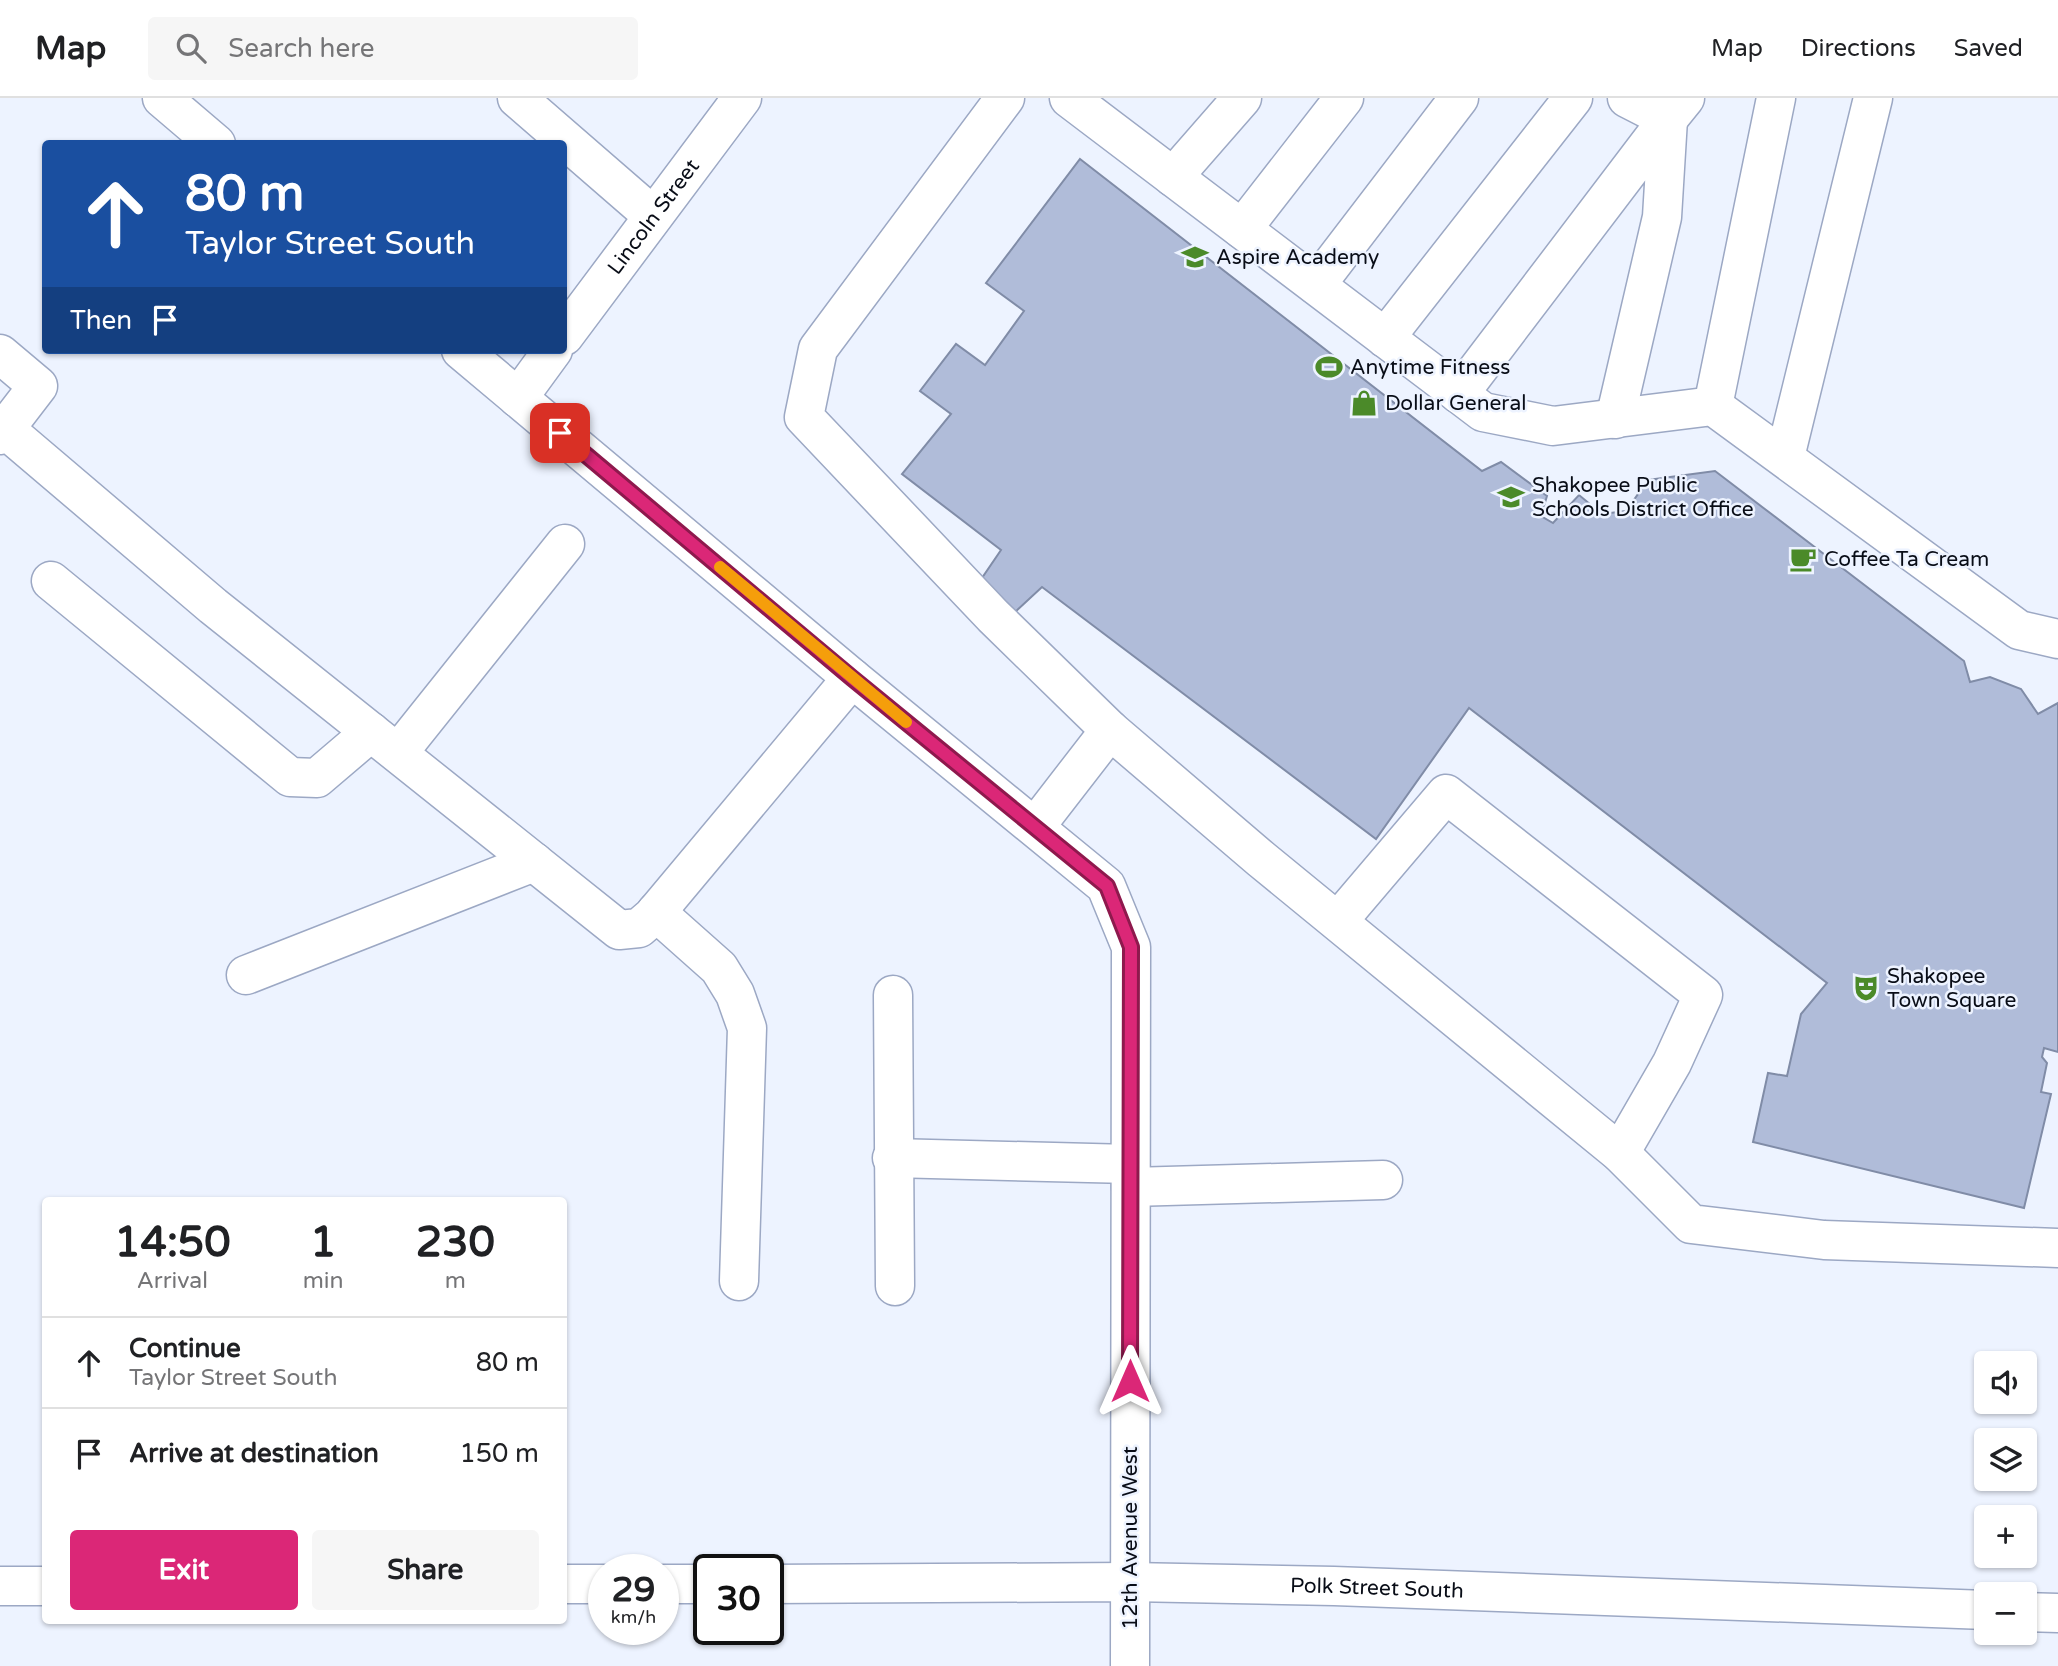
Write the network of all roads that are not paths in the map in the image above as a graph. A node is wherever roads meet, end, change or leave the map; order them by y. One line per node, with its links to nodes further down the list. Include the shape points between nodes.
1 (162, 98): 14 (street)
2 (517, 98): 15 (street)
3 (742, 98): 18 (street, Lincoln Street)
4 (1005, 98): 36 (street, via 818,349 804,416 993,616)
5 (1242, 98): 17 (street)
6 (1344, 98): 19 (street)
7 (1459, 98): 20 (street)
8 (1573, 98): 22 (street)
9 (1626, 98): 13 (street)
10 (1776, 98): 28 (street)
11 (1872, 98): 31 (street)
12 (1090, 104): 17 (street)
13 (1677, 109): 26 (street); 29 (street, via 1662,217)
14 (211, 140)
15 (565, 140)
16 (567, 141): 18 (street)
17 (1173, 177): 19 (street)
18 (653, 216): 21 (street, Lincoln Street)
19 (1242, 229): 20 (street)
20 (1316, 285): 22 (street)
21 (567, 333)
22 (1385, 338): 26 (street)
23 (0, 354): 30 (street, via 38,386)
24 (466, 354): 27 (street)
25 (551, 354): 27 (street)
26 (1459, 394): 29 (street, via 1483,412 1553,426)
27 (518, 398): 35 (street)
28 (1713, 407): 29 (street); 31 (street)
29 (1615, 419)
30 (3, 432): 37 (street)
31 (1785, 457): 34 (street, via 2020,630)
32 (565, 544): 37 (street)
33 (51, 581): 37 (street, via 290,778 317,778)
34 (2058, 639)
35 (852, 678): 38 (street); 40 (street)
36 (1110, 730): 38 (street); 41 (street)
37 (385, 743): 39 (street)
38 (1035, 827): 46 (street, 12th Avenue West, via 1107,886 1131,947)
39 (534, 862): 40 (street, via 619,930 639,928); 42 (street)
40 (656, 912): 49 (street, via 719,968 736,994 747,1028)
41 (1338, 921): 44 (street); 44 (street, via 1446,794 1703,995 1672,1063)
42 (246, 975)
43 (893, 995): 45 (street)
44 (1620, 1153): 48 (street, via 1691,1224 1825,1240)
45 (892, 1158): 46 (street); 50 (street)
46 (1130, 1175): 47 (street); 51 (street, 12th Avenue West)
47 (1383, 1180)
48 (2058, 1248)
49 (739, 1281)
50 (895, 1286)
51 (1130, 1583): 54 (street, Polk Street South); 57 (street, Polk Street South, via 1334,1586); 60 (street, 12th Avenue West)
52 (567, 1584): 53 (street)
53 (588, 1584)
54 (784, 1584)
55 (0, 1586): 56 (street)
56 (42, 1586)
57 (1974, 1611)
58 (2037, 1612): 59 (street)
59 (2058, 1613)
60 (1130, 1666)

